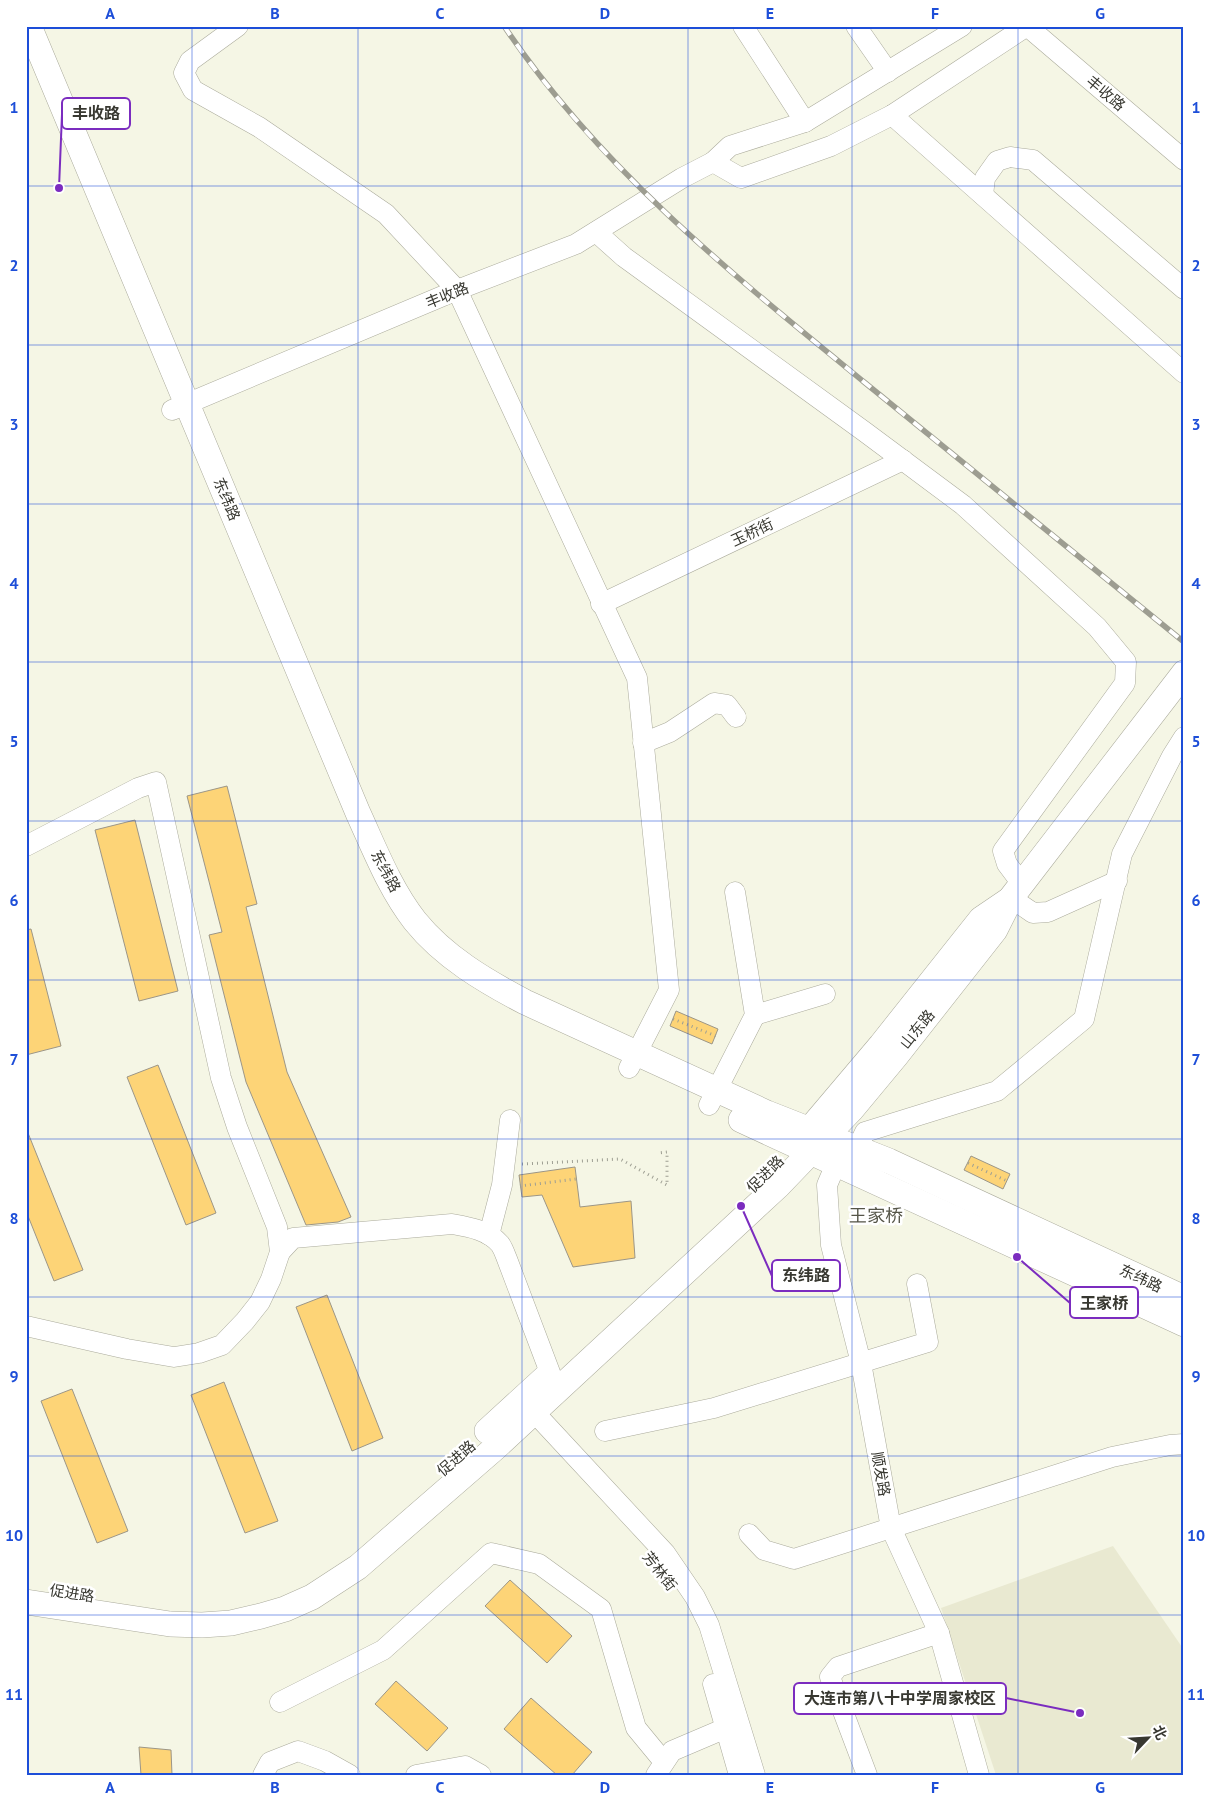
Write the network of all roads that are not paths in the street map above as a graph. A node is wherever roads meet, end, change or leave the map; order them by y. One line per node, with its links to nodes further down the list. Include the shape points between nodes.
1 (29, 26): 18 (main road, 东纬路)
2 (238, 26): 16 (street, via 190,61 184,73 193,90 259,127 386,214)
3 (743, 26): 10 (street)
4 (856, 26): 8 (street)
5 (962, 26): 8 (street, 丰收路)
6 (1027, 26): 9 (street); 11 (street, 丰收路)
7 (26, 62): 18 (main road, 东纬路)
8 (888, 72): 10 (street, 丰收路)
9 (892, 115): 12 (street, via 830,146 741,178); 13 (street)
10 (805, 122): 12 (street, 丰收路, via 730,146)
11 (1184, 160)
12 (713, 162): 14 (street, 丰收路)
13 (983, 195): 15 (street, via 985,178 997,162 1010,157 1033,160); 17 (street)
14 (596, 232): 16 (street, 丰收路, via 576,244); 19 (street, via 624,257)
15 (1184, 289)
16 (457, 290): 18 (street, 丰收路); 20 (street)
17 (1184, 373)
18 (179, 406): 31 (main road, 东纬路, via 358,813 392,884 416,921 439,945 492,985)
19 (903, 460): 20 (street, 玉桥街); 27 (street, via 963,506 1090,620 1126,662 1125,683 1004,851)
20 (601, 604): 24 (street, via 637,678)
21 (1184, 673): 27 (main road, 山东路)
22 (736, 717): 24 (street, via 727,705 714,703 670,732)
23 (1184, 737): 26 (street, via 1122,854)
24 (643, 743): 31 (street, via 669,990)
25 (26, 846): 38 (street, via 138,788 156,782 221,1078 277,1227)
26 (1117, 881): 27 (street, via 1048,912 1033,913); 35 (street, via 1084,1019 997,1091 865,1132)
27 (1017, 891): 34 (main road, 山东路, via 995,930 852,1109)
28 (735, 892): 30 (street)
29 (825, 994): 30 (street)
30 (755, 1014): 32 (street)
31 (633, 1061): 32 (main road, 东纬路)
32 (712, 1097): 34 (main road, 东纬路, via 767,1113)
33 (510, 1120): 37 (street, via 502,1185)
34 (810, 1141): 35 (main road, 东纬路); 36 (main road, 东纬路); 44 (main road, 促进路, via 778,1186)
35 (856, 1149): 40 (main road, 东纬路, via 889,1161)
36 (836, 1164): 41 (main road, 东纬路); 43 (street, 顺发路, via 827,1185 831,1245)
37 (489, 1235): 38 (street, via 476,1228 452,1224 293,1238); 44 (street, via 500,1244 507,1259)
38 (280, 1252): 42 (street, via 264,1295 245,1321 222,1345 199,1353 174,1357)
39 (917, 1284): 43 (street, via 928,1342)
40 (1184, 1298)
41 (1184, 1324)
42 (26, 1326)
43 (861, 1362): 46 (street, via 714,1408); 48 (street, 顺发路)
44 (554, 1382): 45 (main road, 促进路)
45 (524, 1413): 50 (main road, 促进路, via 326,1572 281,1595 203,1610 173,1609); 51 (main road, 促进路, via 358,1567 335,1584 285,1609 231,1622 202,1625 170,1624); 54 (street, 芳林街, via 652,1560 684,1602 698,1633); 61 (street, via 664,1553 695,1597 709,1625)
46 (605, 1431)
47 (1184, 1444): 48 (street, via 1112,1458)
48 (891, 1528): 49 (street, via 794,1559 764,1550); 52 (street, 顺发路)
49 (749, 1534)
50 (26, 1586)
51 (26, 1602)
52 (938, 1633): 62 (street, via 838,1666 830,1677); 63 (street, 顺发路)
53 (280, 1702): 55 (street, via 383,1650 491,1553 539,1564 601,1609 636,1728)
54 (726, 1728): 55 (street, via 672,1751); 60 (street, 芳林街)
55 (660, 1768)
56 (263, 1775): 57 (street, via 270,1762 298,1751)
57 (350, 1775)
58 (416, 1775): 59 (street, via 465,1766)
59 (481, 1775)
60 (739, 1775)
61 (755, 1775)
62 (867, 1775)
63 (980, 1775)

